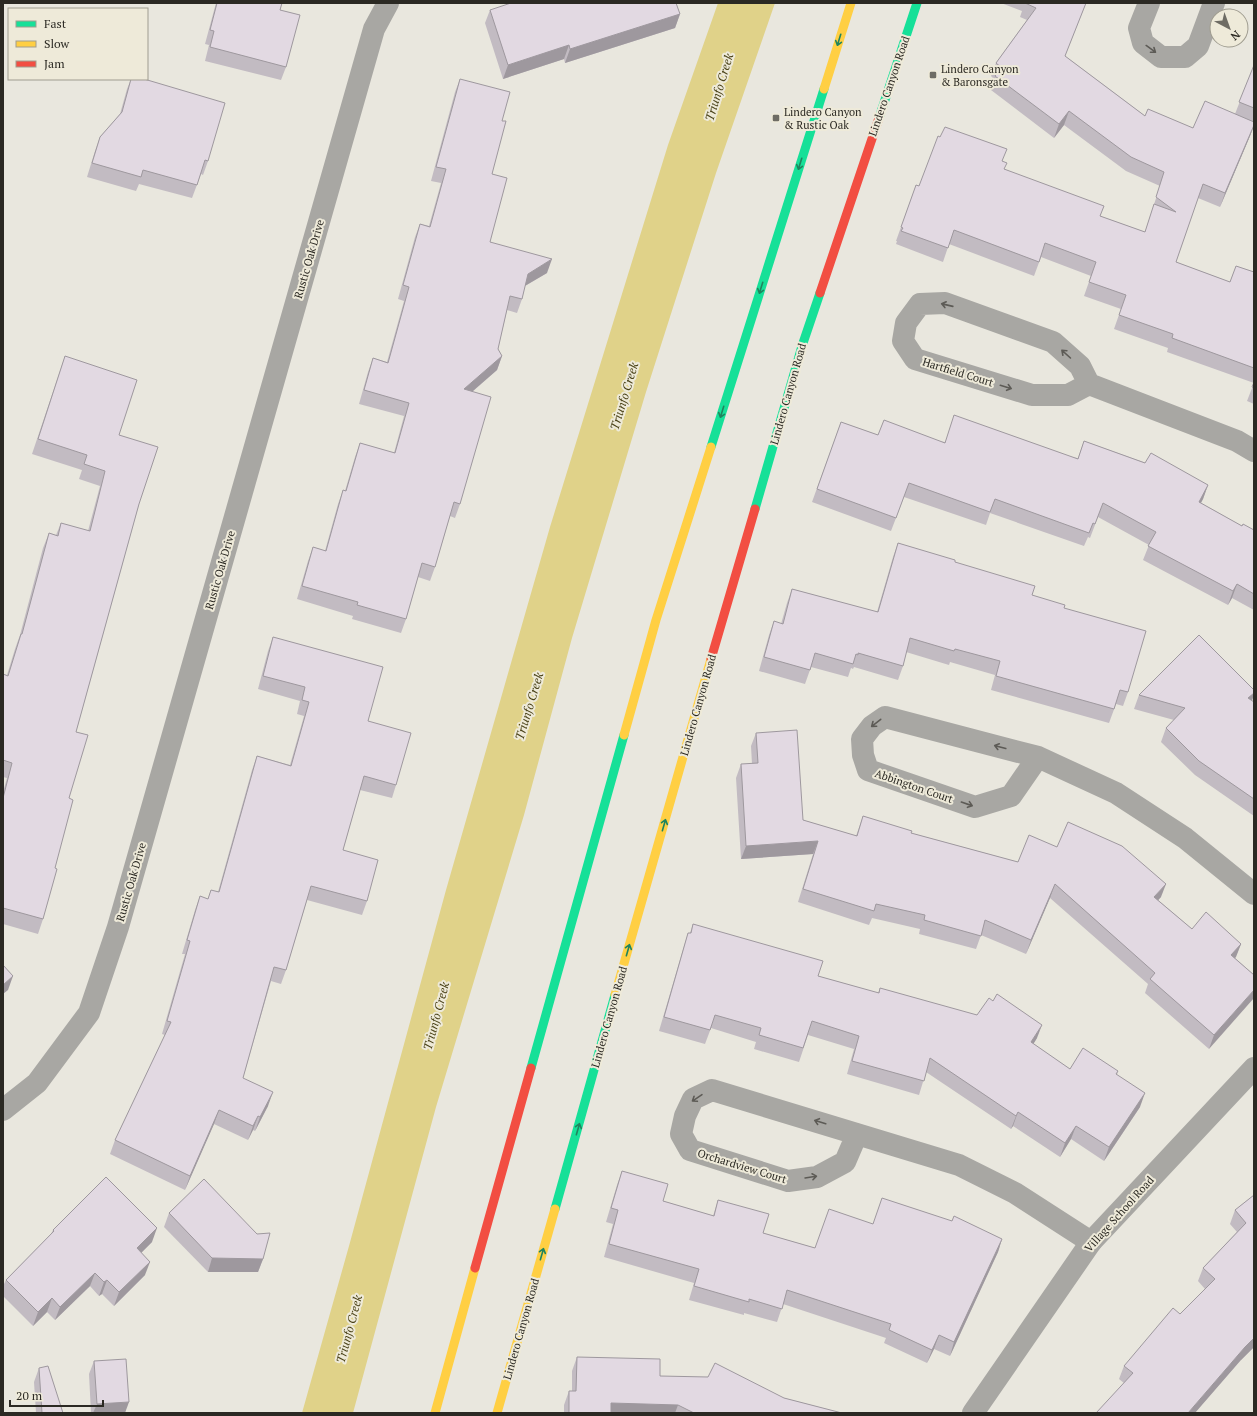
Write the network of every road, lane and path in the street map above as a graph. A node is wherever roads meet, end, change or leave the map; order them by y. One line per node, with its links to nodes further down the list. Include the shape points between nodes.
1 (388, 3): 11 (street, Rustic Oak Drive, via 374,29 118,927 89,1013 37,1083)
2 (851, 3): 14 (street, one-way to 14, via 656,620)
3 (917, 3): 15 (street, Lindero Canyon Road, one-way to 3, via 802,346)
4 (1149, 3): 5 (street, one-way to 5, via 1139,28 1143,43 1161,57 1185,57 1198,46)
5 (1214, 3)
6 (1089, 384): 6 (street, Hartfield Court, one-way to 6, via 1080,366 1053,342 945,303 920,304 906,324 903,341 915,359 1032,395 1068,395); 7 (street, via 1237,441)
7 (1254, 451)
8 (1038, 757): 8 (street, Abbington Court, one-way to 8, via 884,717 872,726 862,739 863,755 868,770 975,807 1011,796); 9 (street, Abbington Court, via 1116,792 1184,838)
9 (1254, 894)
10 (1254, 1068): 13 (street, Village School Road)
11 (3, 1110)
12 (857, 1134): 12 (street, Orchardview Court, one-way to 12, via 712,1090 693,1099 685,1116 681,1134 690,1150 788,1181 817,1177 845,1162); 13 (street, Orchardview Court, via 958,1165 1015,1194)
13 (1091, 1242): 16 (street, Village School Road)
14 (435, 1413)
15 (497, 1413)
16 (973, 1413)

